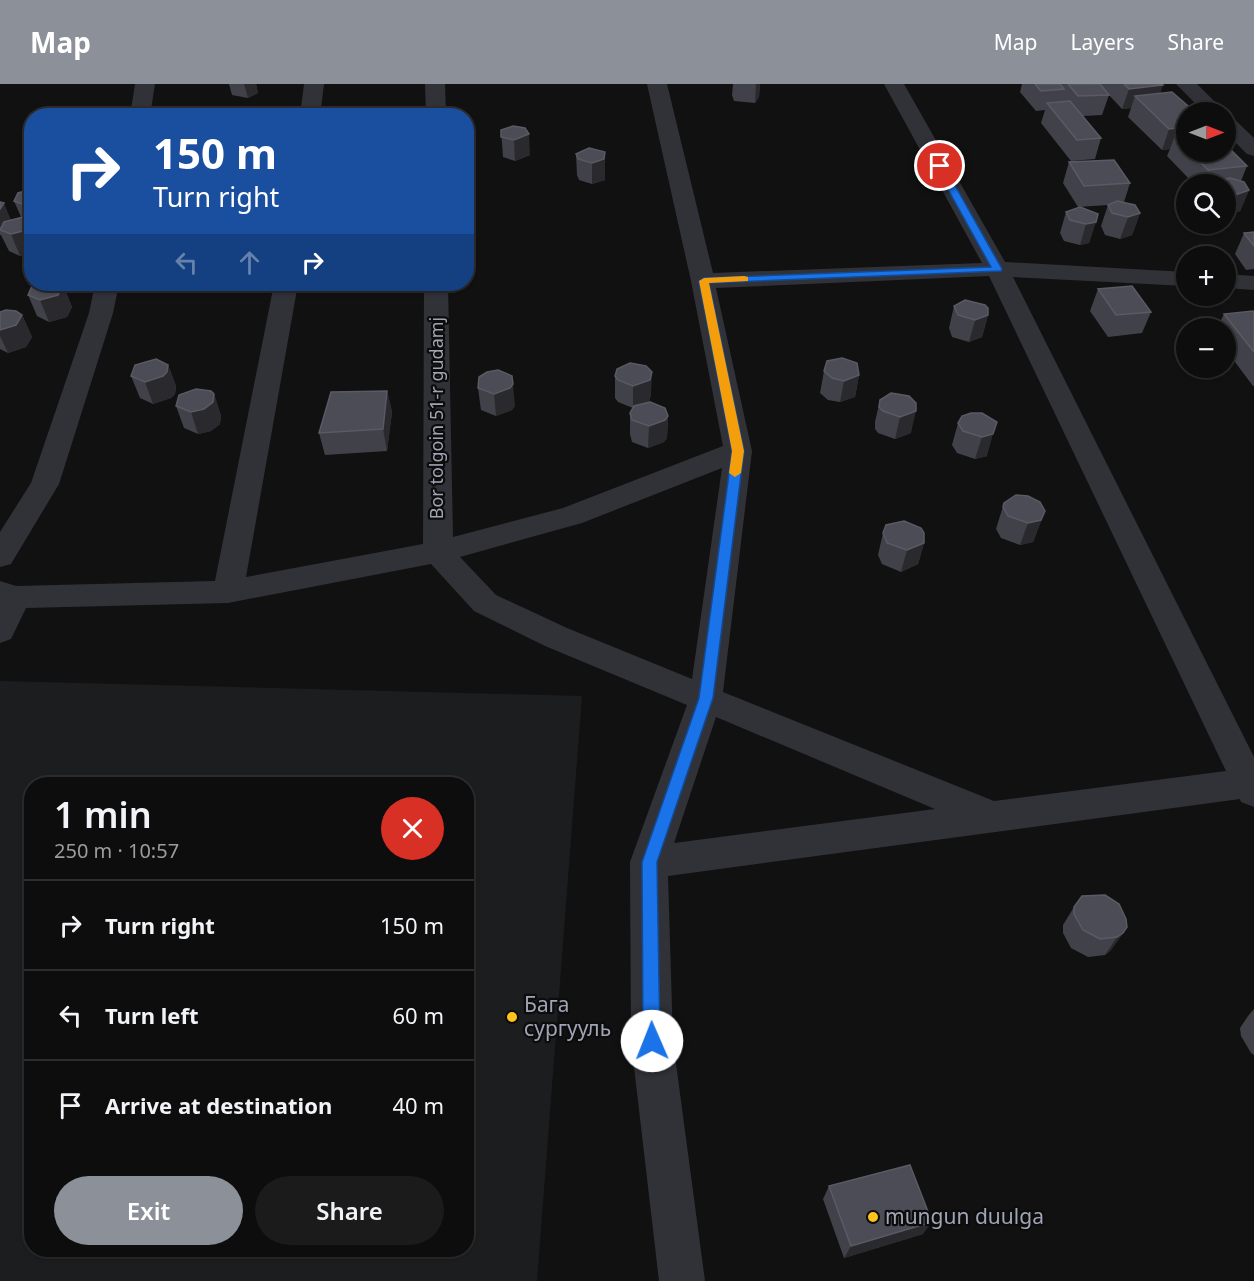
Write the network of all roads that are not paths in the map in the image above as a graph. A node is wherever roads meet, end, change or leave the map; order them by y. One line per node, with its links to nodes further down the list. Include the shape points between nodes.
1 (145, 84): 8 (street)
2 (314, 84): 9 (street)
3 (435, 84): 10 (street)
4 (657, 84): 15 (street)
5 (894, 84): 13 (street)
6 (1186, 84): 7 (street)
7 (1205, 102)
8 (141, 108)
9 (311, 108)
10 (436, 108)
11 (1236, 133): 12 (street)
12 (1254, 150)
13 (997, 269): 14 (street); 15 (street); 28 (street)
14 (1176, 278)
15 (704, 281): 21 (street)
16 (1239, 282): 20 (street)
17 (106, 291): 23 (street, via 45,484)
18 (285, 291): 24 (street)
19 (436, 291): 22 (street, Bor tolgoin 51-r gudamj)
20 (1254, 300)
21 (738, 451): 22 (street, via 572,516); 27 (street)
22 (438, 552): 24 (street); 27 (street, via 485,603 556,637)
23 (0, 556)
24 (228, 592): 25 (street)
25 (8, 595): 26 (street)
26 (0, 631)
27 (706, 698): 29 (street); 30 (street)
28 (1252, 787): 29 (street)
29 (993, 817): 30 (street)
30 (649, 862): 31 (street, via 652,1041)
31 (682, 1281)

